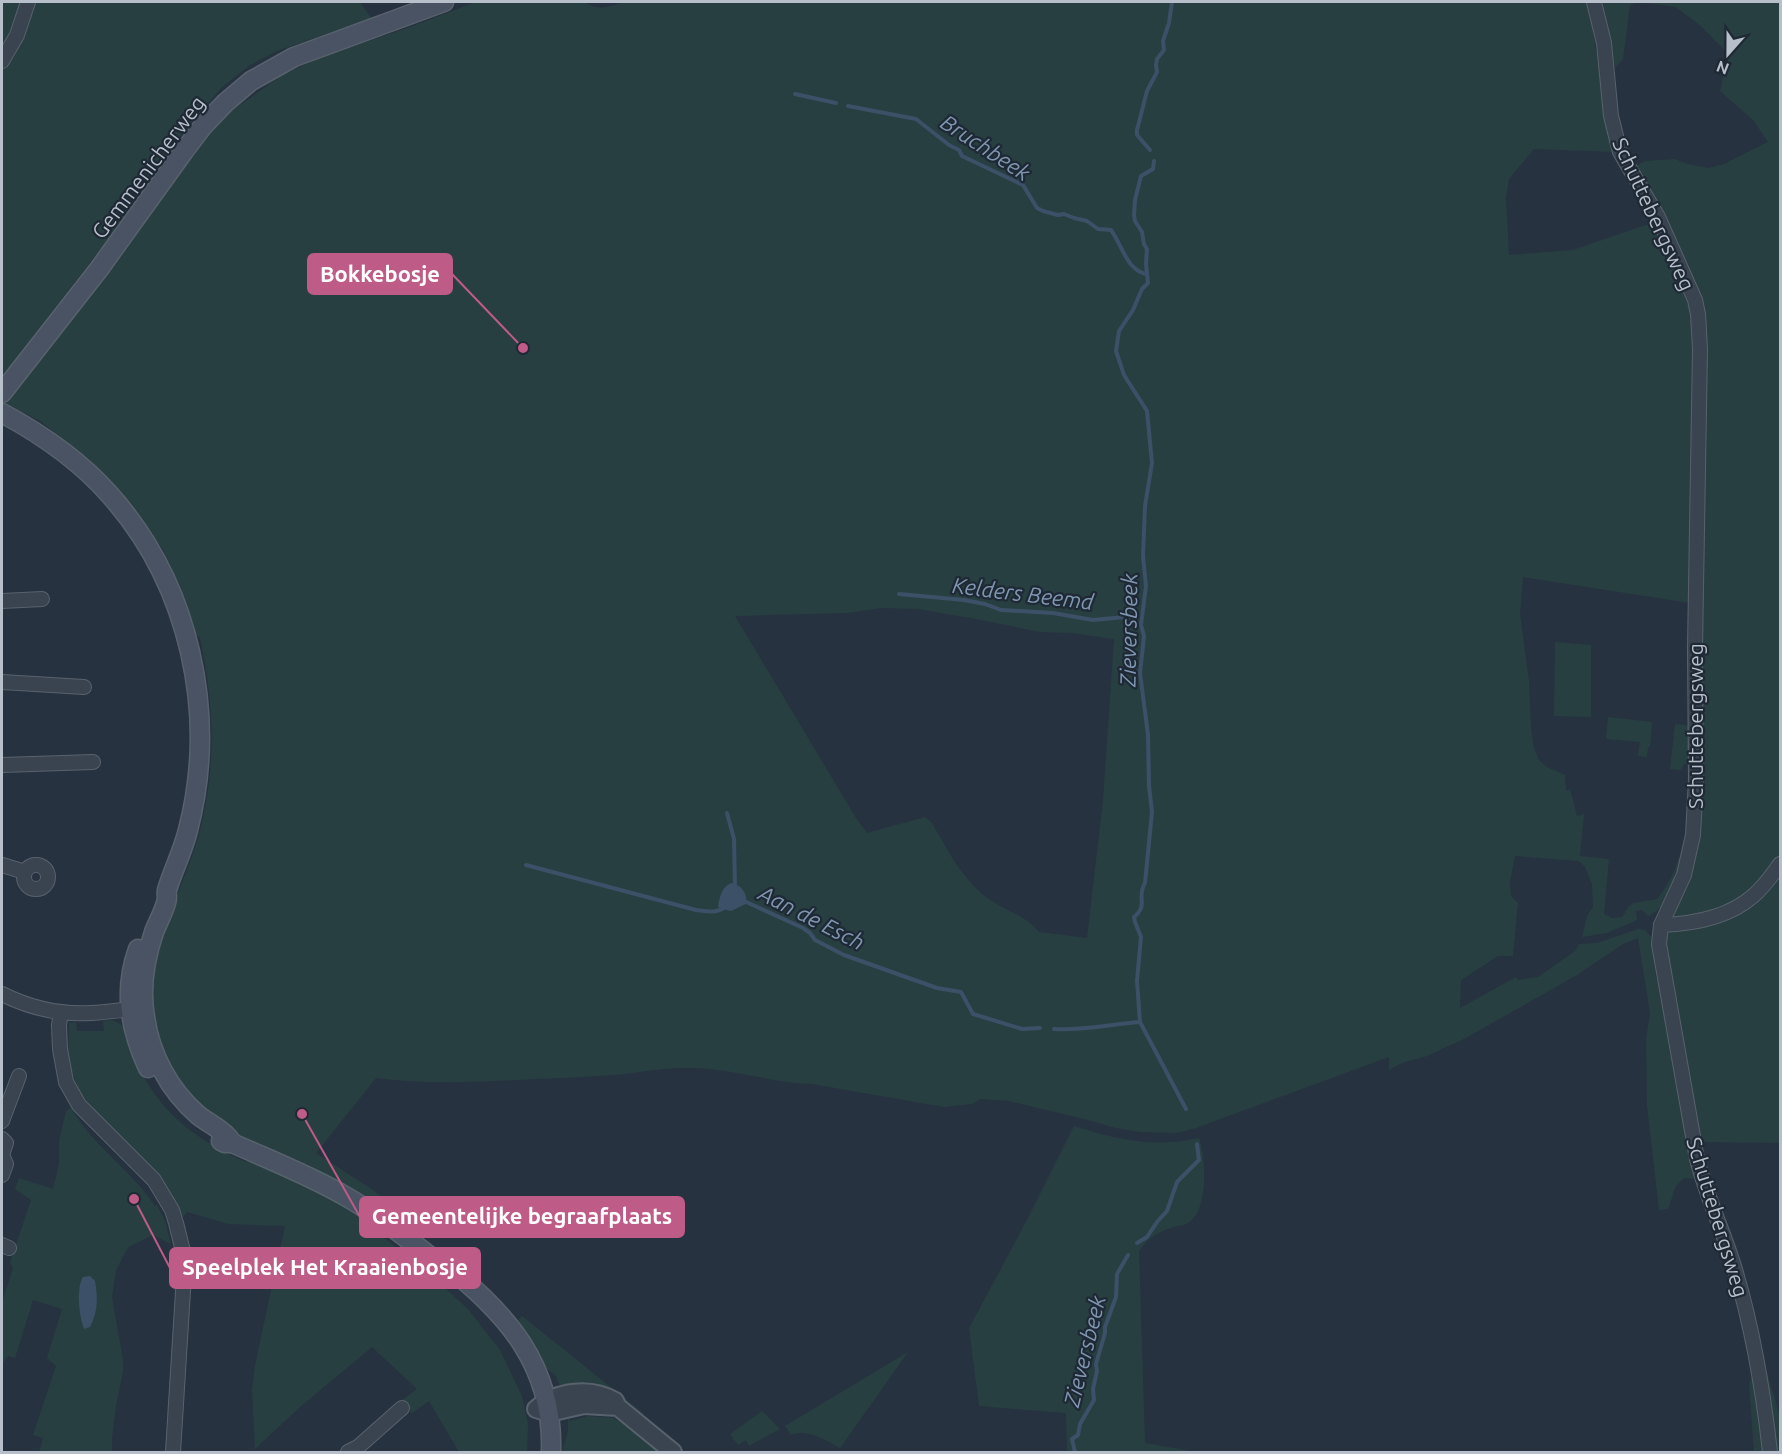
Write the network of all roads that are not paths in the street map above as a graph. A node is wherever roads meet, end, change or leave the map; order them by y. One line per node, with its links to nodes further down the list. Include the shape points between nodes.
1 (28, 2): 4 (street, via 17,35)
2 (444, 2): 5 (main road, Gemmenicherweg, via 294,57 251,81 225,103 203,126 99,269)
3 (1594, 2): 16 (street, Schuttebergsweg, via 1620,152 1658,217 1698,314 1695,817 1684,875)
4 (2, 61)
5 (4, 390)
6 (2, 413): 18 (main road, via 67,456 110,495 150,550 190,651 200,730 196,790 188,832 166,893 160,896 136,954 131,978)
7 (42, 599): 8 (street)
8 (2, 601)
9 (2, 682): 10 (street)
10 (84, 687)
11 (93, 762): 12 (street)
12 (2, 765)
13 (1780, 864): 16 (street, via 1754,896 1730,911)
14 (2, 865): 15 (street)
15 (25, 872)
16 (1661, 925): 31 (street, Schuttebergsweg, via 1659,944 1697,1159 1736,1274 1757,1362)
17 (2, 994): 19 (street, via 17,1002)
18 (137, 1008): 19 (street, via 89,1014); 25 (main road, via 167,1078 187,1104 229,1136 232,1143 347,1197 435,1260 508,1341)
19 (61, 1012): 27 (street, via 60,1049 66,1082 80,1105 154,1180 177,1223 185,1260)
20 (19, 1076): 21 (street)
21 (2, 1118)
22 (2, 1139): 23 (street, via 6,1143)
23 (2, 1175)
24 (402, 1407): 26 (street)
25 (544, 1407): 28 (main road); 29 (main road); 30 (street, via 618,1407)
26 (359, 1451)
27 (172, 1452)
28 (541, 1452)
29 (551, 1452)
30 (673, 1452)
31 (1770, 1452)

